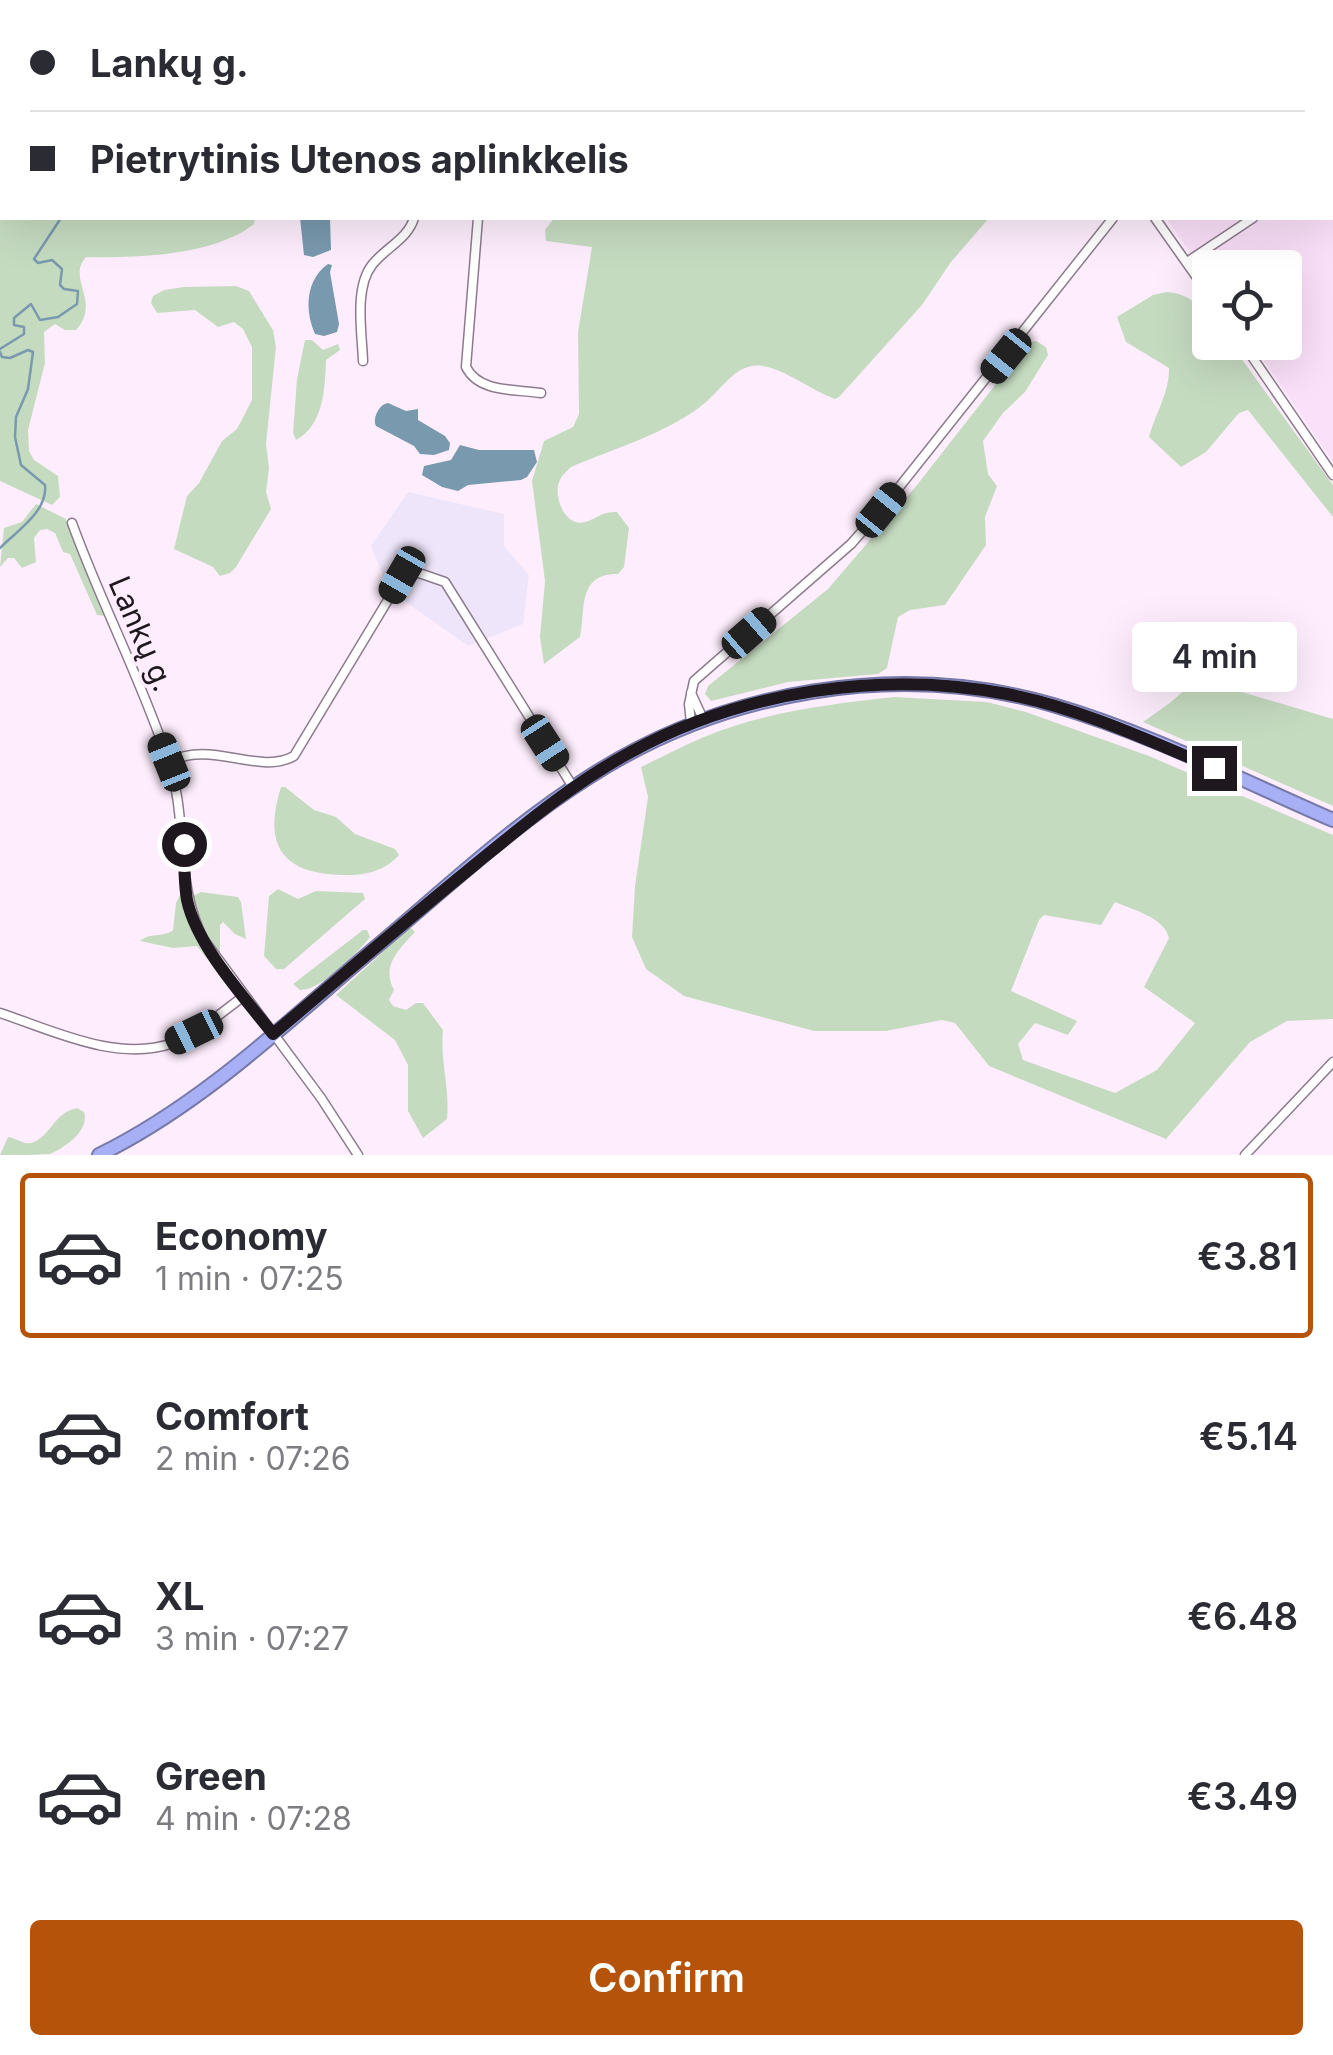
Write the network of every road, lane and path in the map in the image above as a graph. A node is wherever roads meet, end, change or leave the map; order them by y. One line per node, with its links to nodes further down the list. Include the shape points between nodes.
1 (413, 220): 9 (street, via 366,275)
2 (478, 220): 10 (street, via 466,367 484,386)
3 (1112, 220): 13 (street, via 881,510 700,675 691,693)
4 (1156, 220): 6 (street)
5 (1250, 220): 6 (street)
6 (1187, 262): 7 (street)
7 (1192, 269)
8 (1254, 360): 11 (street)
9 (363, 361)
10 (541, 392)
11 (1333, 474)
12 (72, 524): 14 (street, Lankų g.)
13 (697, 721): 15 (highway); 16 (highway, via 854,687 1005,693 1125,730)
14 (169, 762): 15 (street, via 200,752 274,762 294,756 402,575 419,574 444,582); 17 (street, Lankų g., via 191,911)
15 (574, 787): 19 (highway)
16 (1333, 820)
17 (244, 996): 18 (street, via 173,1043 143,1048 108,1046); 19 (street, Lankų g.)
18 (0, 1013)
19 (273, 1034): 21 (highway, via 179,1109); 22 (street, Lankų g.)
20 (1333, 1062): 23 (street)
21 (98, 1155)
22 (358, 1155)
23 (1245, 1155)

